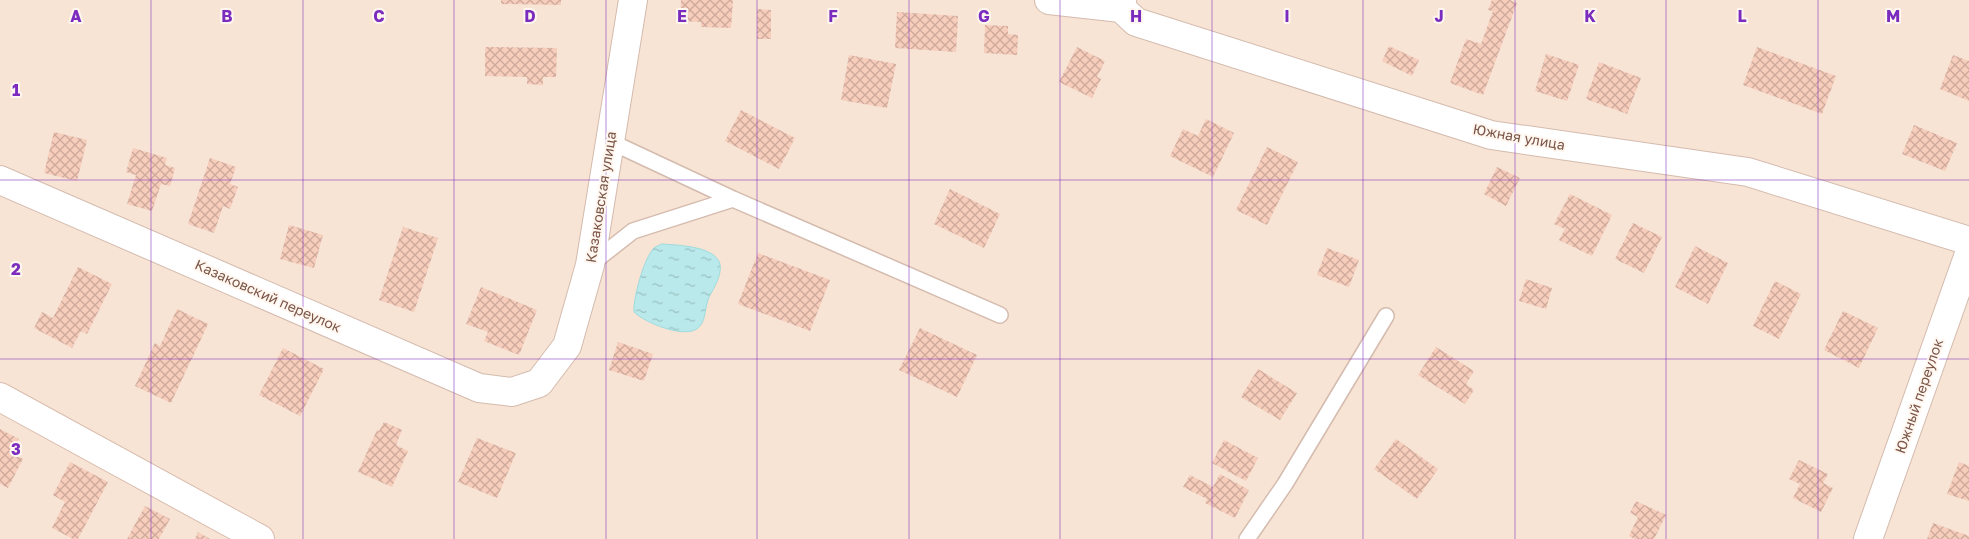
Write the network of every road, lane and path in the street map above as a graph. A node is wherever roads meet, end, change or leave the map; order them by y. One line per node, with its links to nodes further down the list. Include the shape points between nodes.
1 (633, 0): 4 (street, Казаковская улица)
2 (1049, 0): 3 (street, Южная улица)
3 (1121, 4): 7 (street, Южная улица, via 1136,22 1490,135 1748,172)
4 (609, 141): 6 (lane); 9 (street, Казаковская улица)
5 (0, 180): 12 (street, Казаковский переулок, via 479,388 512,392)
6 (733, 199): 9 (lane, via 633,231); 10 (lane)
7 (1969, 241)
8 (1969, 254): 16 (street, Южный переулок)
9 (590, 266): 12 (street, Казаковская улица, via 567,346)
10 (1000, 315)
11 (1386, 316): 15 (lane, via 1286,484)
12 (540, 383)
13 (0, 397): 14 (street)
14 (260, 539)
15 (1247, 539)
16 (1868, 539)

